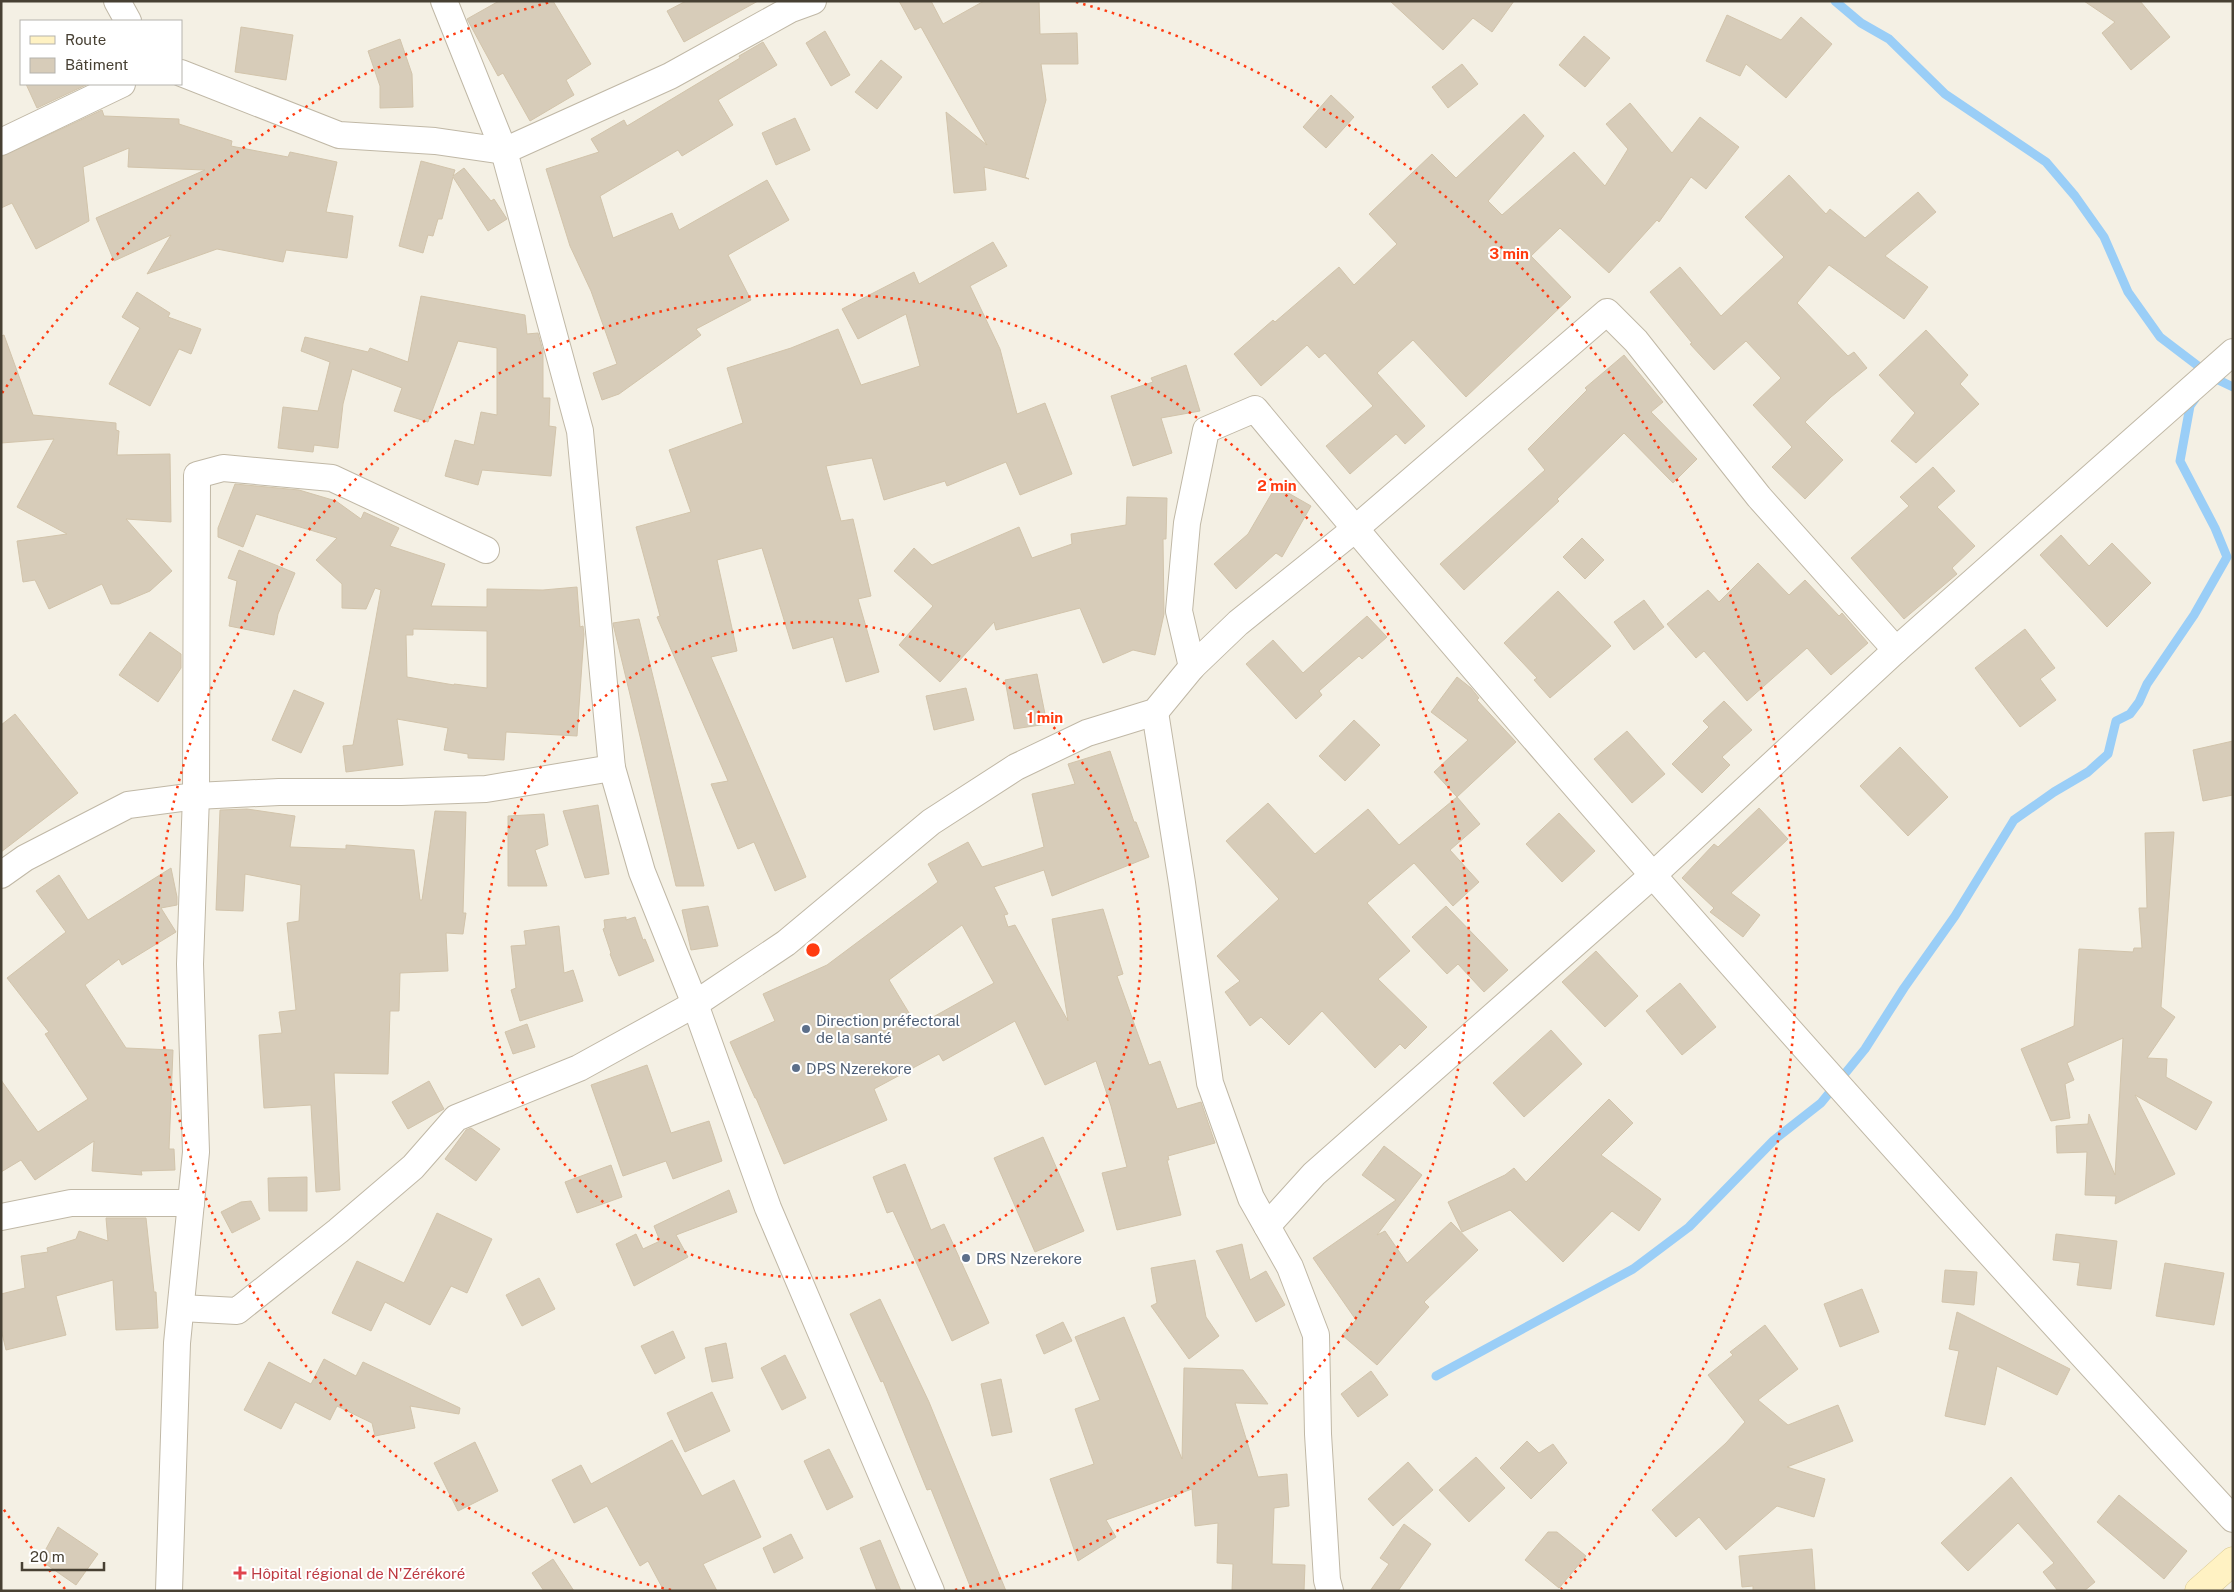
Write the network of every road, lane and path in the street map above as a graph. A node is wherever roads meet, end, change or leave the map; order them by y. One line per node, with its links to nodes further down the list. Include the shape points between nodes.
1 (117, 1): 4 (street)
2 (444, 1): 8 (street)
3 (813, 1): 8 (street, via 791,9 670,76)
4 (127, 20)
5 (182, 73): 8 (street, via 340,135 435,141)
6 (120, 85): 7 (street)
7 (1, 142)
8 (504, 151): 15 (street, via 580,431)
9 (2233, 352): 12 (street)
10 (1355, 529): 12 (street, via 1608,312 1636,341 1759,497); 13 (street, via 1238,622); 13 (street, via 1255,409 1206,430 1187,523 1179,611); 17 (street)
11 (486, 550): 16 (street, via 332,478 223,468 197,475)
12 (1896, 650): 17 (street)
13 (1192, 667): 14 (street)
14 (1155, 712): 19 (street, via 1087,733 1016,767 931,822 786,943); 22 (street, via 1210,1083 1251,1198)
15 (612, 768): 16 (street, via 486,789); 19 (street, via 642,872)
16 (196, 796): 18 (street, via 128,805 26,858); 20 (street, via 190,964 196,1152)
17 (1653, 875): 22 (street, via 1314,1174); 24 (street, via 2049,1321)
18 (1, 876)
19 (695, 1004): 23 (street, via 579,1068 456,1118 412,1167 237,1311); 27 (street, via 768,1208)
20 (191, 1203): 21 (street, via 71,1203); 23 (street)
21 (1, 1217)
22 (1267, 1226): 28 (street, via 1290,1267 1316,1335 1318,1434)
23 (181, 1308): 26 (street, via 177,1343)
24 (2233, 1519)
25 (2233, 1561): 29 (street)
26 (169, 1591)
27 (931, 1591)
28 (1330, 1591)
29 (2199, 1591)

